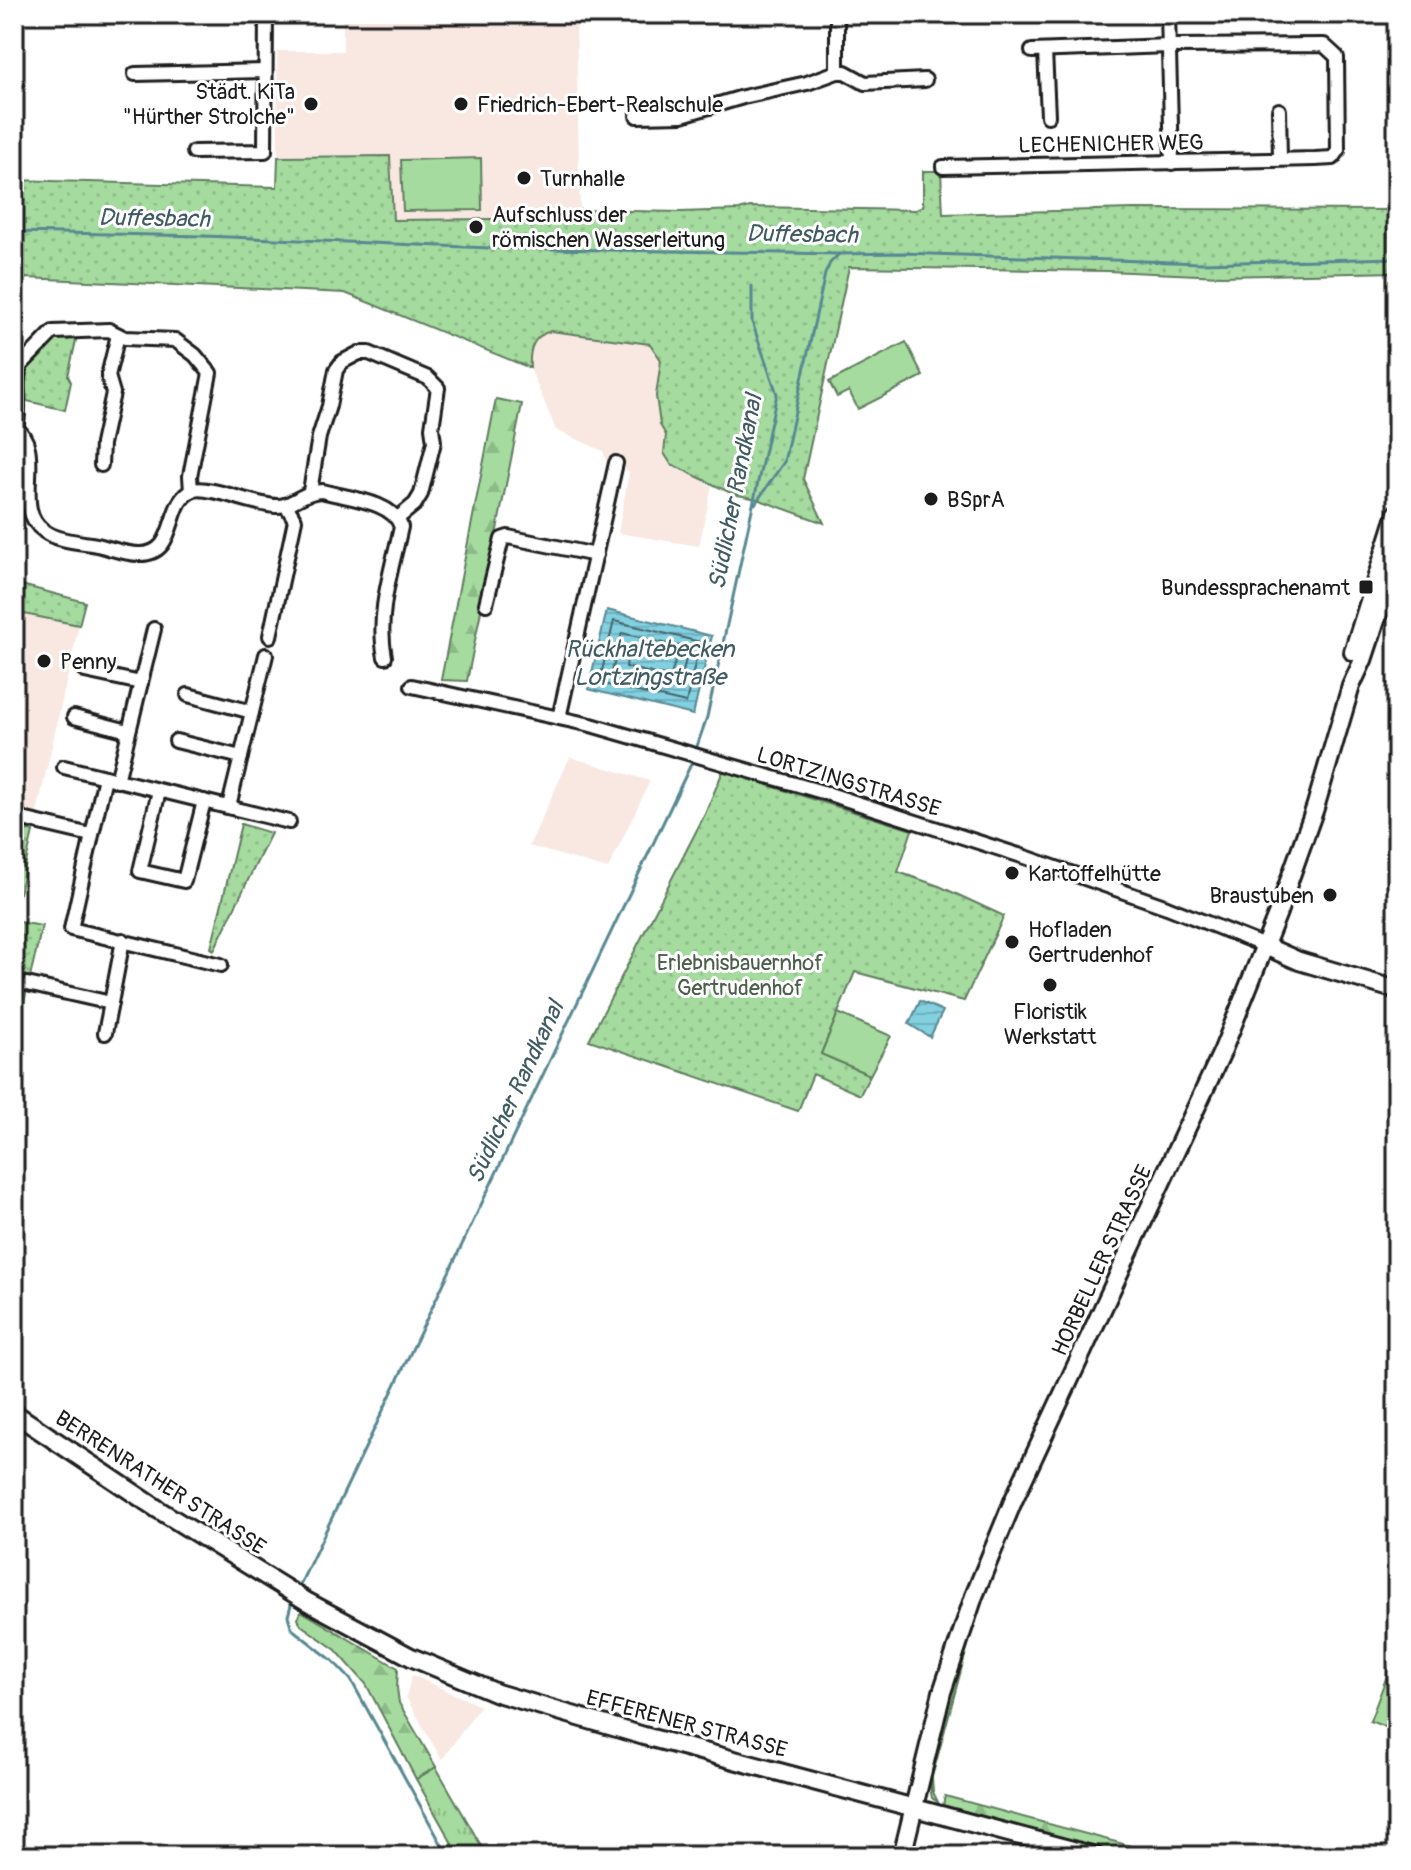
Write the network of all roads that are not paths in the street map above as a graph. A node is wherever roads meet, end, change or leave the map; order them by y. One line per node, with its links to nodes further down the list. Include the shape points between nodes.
1 (266, 14): 5 (street)
2 (837, 14): 6 (street)
3 (1168, 14): 4 (street)
4 (1169, 46): 11 (street, via 1038,51); 13 (street, LECHENICHER WEG, via 1324,45 1332,51 1337,57 1338,151 1333,158); 14 (street)
5 (265, 71): 7 (street); 12 (street, via 265,151)
6 (837, 72): 8 (street, via 865,83); 10 (street, via 682,115)
7 (135, 74)
8 (925, 80)
9 (1279, 110): 13 (street)
10 (637, 116)
11 (1048, 116)
12 (194, 152)
13 (1280, 158): 14 (street, LECHENICHER WEG)
14 (1172, 163): 15 (street, LECHENICHER WEG)
15 (943, 167)
16 (118, 335): 17 (street, via 109,330 60,330 47,336 19,371); 19 (street, via 108,376 113,393); 20 (street, via 175,340 210,373)
17 (15, 427): 20 (street, via 28,446 33,518 48,534 150,552 170,534 178,504)
18 (616, 463): 25 (street)
19 (101, 465)
20 (191, 491): 22 (street)
21 (310, 491): 22 (street); 24 (street, via 389,509); 24 (street, via 336,370 350,357 369,353 428,378 438,388 434,442 421,494)
22 (286, 505): 29 (street, via 295,520)
23 (1397, 513): 35 (street, HORBELLER STRASSE, via 1352,658)
24 (398, 518): 31 (street, via 401,527 383,612)
25 (596, 555): 27 (street, via 502,539); 39 (street)
26 (1397, 557): 35 (street, HORBELLER STRASSE)
27 (486, 604)
28 (154, 629): 33 (street)
29 (270, 636)
30 (266, 655): 37 (street)
31 (385, 657)
32 (85, 671): 33 (street)
33 (141, 683): 40 (street)
34 (412, 686): 39 (street, LORTZINGSTRASSE)
35 (1351, 686): 52 (street, HORBELLER STRASSE, via 1315,808)
36 (188, 695): 37 (street)
37 (252, 712): 42 (street)
38 (74, 717): 40 (street)
39 (559, 718): 52 (street, LORTZINGSTRASSE, via 826,793 1028,858)
40 (128, 731): 44 (street)
41 (176, 741): 42 (street)
42 (241, 757): 47 (street)
43 (64, 767): 44 (street)
44 (111, 779): 45 (street); 50 (street)
45 (159, 791): 46 (street); 46 (street, via 140,871 184,881)
46 (204, 801): 47 (street)
47 (229, 806): 49 (street)
48 (14, 817): 50 (street)
49 (289, 822)
50 (91, 835): 51 (street, via 71,929)
51 (123, 940): 53 (street); 56 (street)
52 (1265, 946): 55 (street); 60 (street, HORBELLER STRASSE, via 1222,1052 974,1596 942,1692)
53 (221, 965)
54 (27, 984): 56 (street)
55 (1397, 990)
56 (111, 1003): 57 (street)
57 (105, 1033)
58 (14, 1413): 59 (street, BERRENRATHER STRASSE)
59 (285, 1587): 60 (street, EFFERENER STRASSE, via 411,1657 497,1693)
60 (914, 1806): 61 (street, HORBELLER STRASSE); 62 (street, EFFERENER STRASSE)
61 (902, 1856)
62 (1095, 1856)

